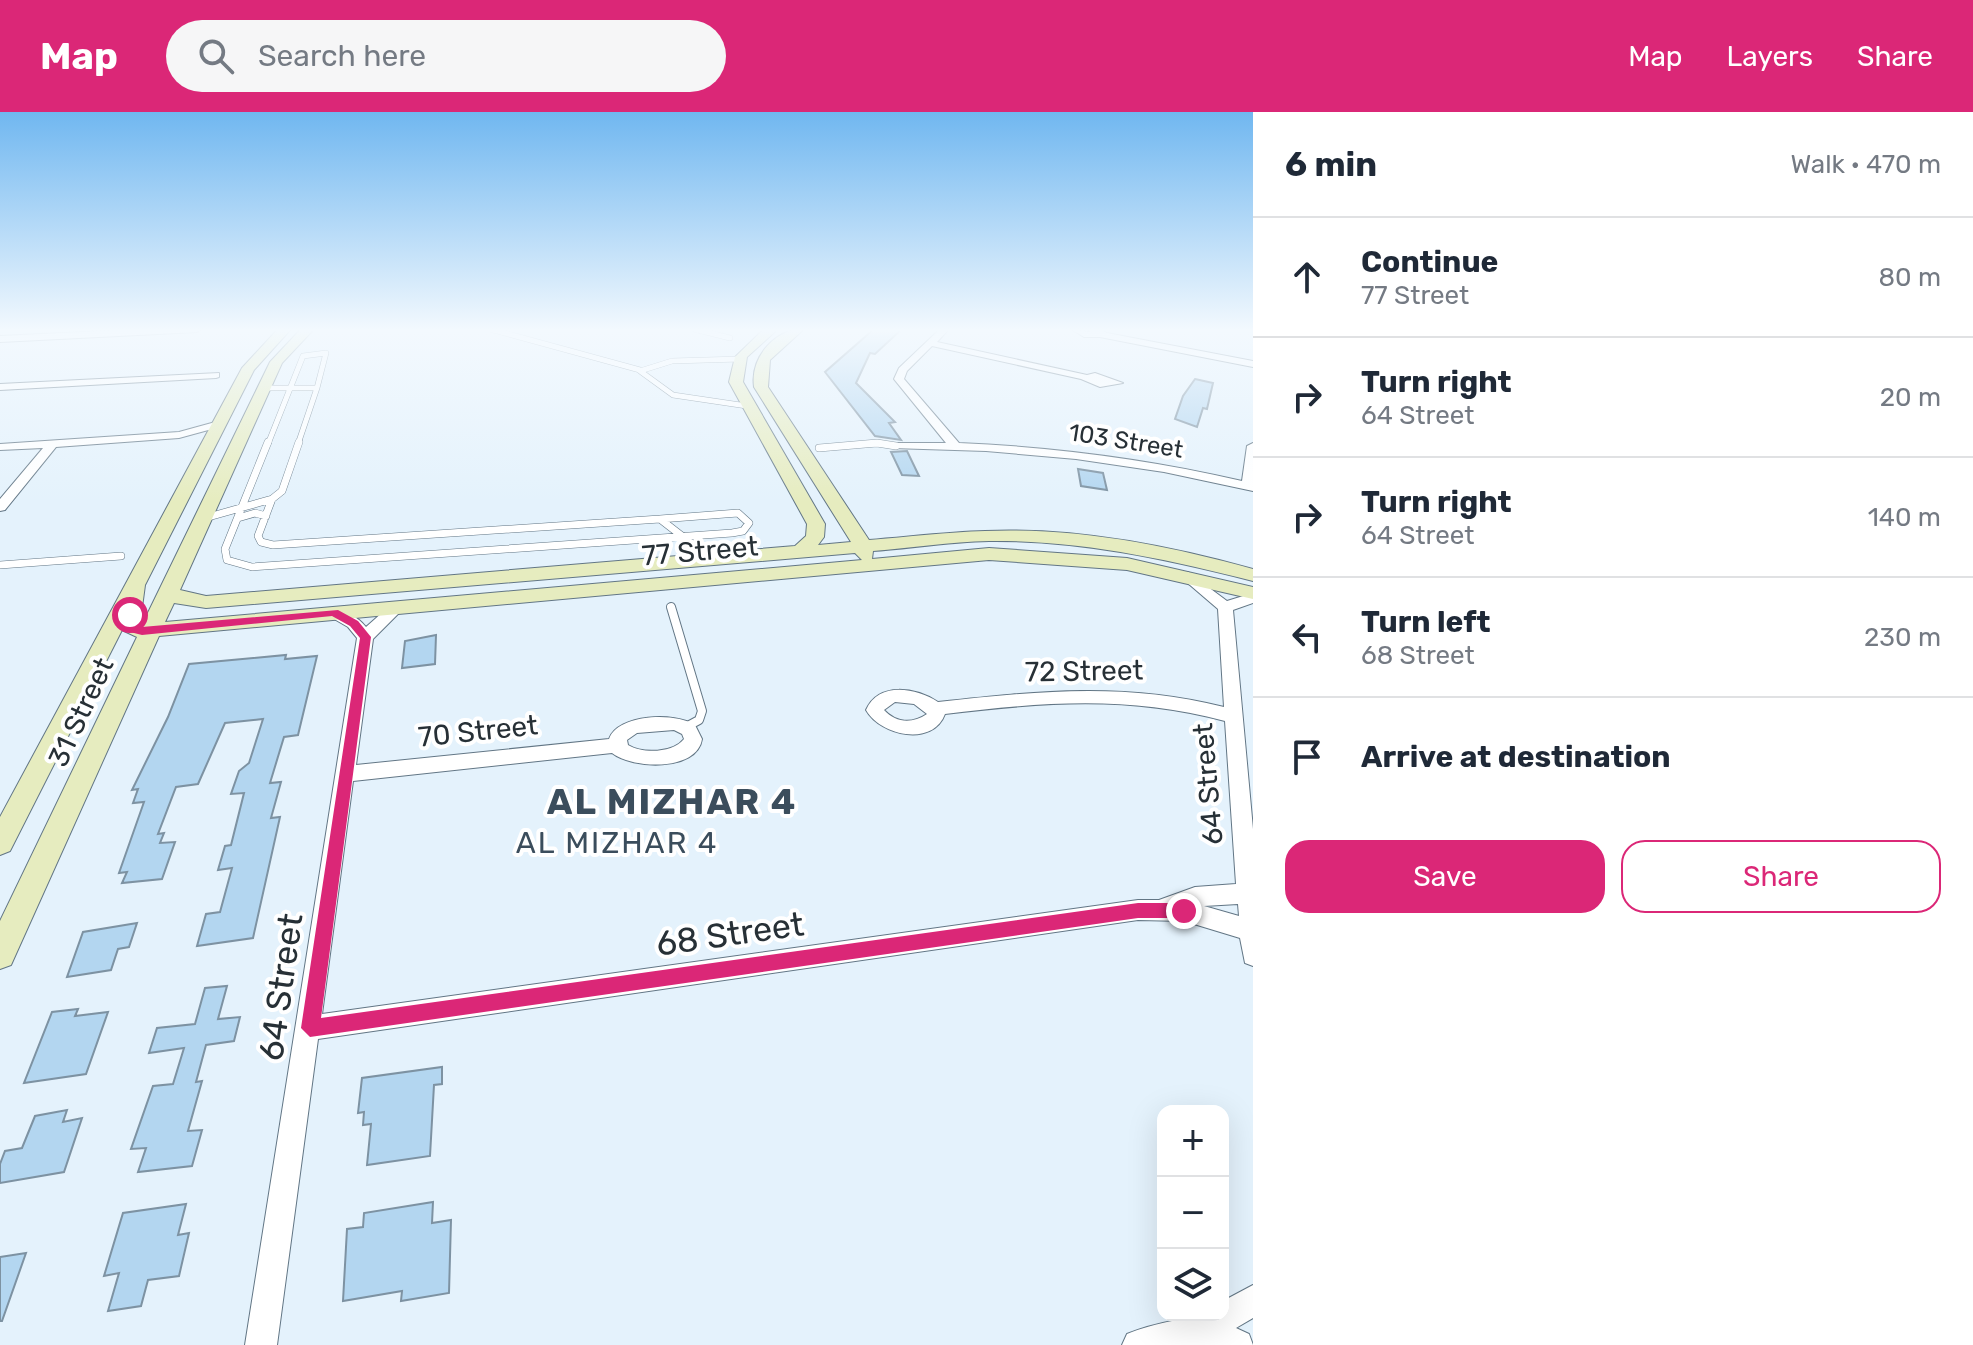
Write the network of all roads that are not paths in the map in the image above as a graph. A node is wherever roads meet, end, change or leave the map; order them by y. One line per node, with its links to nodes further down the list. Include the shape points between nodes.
1 (238, 387): 10 (street, 31 Street)
2 (662, 387): 9 (lane, via 673,395)
3 (738, 387): 9 (street)
4 (762, 387): 13 (street)
5 (905, 387): 17 (street)
6 (263, 388): 7 (lane); 27 (street, 31 Street)
7 (290, 388): 8 (lane); 23 (lane)
8 (317, 388): 22 (lane, via 282,491)
9 (747, 406): 11 (street)
10 (219, 424): 12 (street); 14 (street, 31 Street)
11 (761, 429): 13 (street, via 776,441); 33 (street, via 816,524 815,537)
12 (179, 435): 14 (street); 15 (street)
13 (793, 438): 32 (street)
14 (209, 442): 43 (street, 31 Street)
15 (53, 443): 19 (street); 24 (street)
16 (896, 446): 17 (street, 103 Street); 20 (lane)
17 (955, 446): 21 (street, 103 Street, via 1112,459)
18 (1253, 446): 21 (street)
19 (0, 447)
20 (819, 448)
21 (1250, 486)
22 (272, 499): 23 (lane); 25 (lane)
23 (243, 506): 26 (lane); 27 (lane)
24 (0, 507)
25 (266, 516): 26 (lane); 31 (lane, via 258,536 261,542)
26 (238, 518): 37 (lane, via 225,549 227,560 237,565)
27 (203, 519): 44 (street, 31 Street)
28 (660, 519): 29 (lane); 30 (lane); 30 (lane, via 727,512 738,513 749,523 743,531)
29 (491, 531): 31 (lane); 34 (lane)
30 (680, 534): 34 (lane); 36 (lane, via 695,551)
31 (327, 542): 37 (lane)
32 (862, 544): 33 (street, 77 Street); 39 (street, via 863,558); 41 (street, 77 Street, via 975,536 1061,538 1155,551)
33 (803, 549): 36 (street, 77 Street)
34 (491, 550): 37 (lane)
35 (121, 556): 38 (lane)
36 (712, 557): 40 (street, 77 Street)
37 (321, 563)
38 (0, 565)
39 (846, 565): 42 (street, 77 Street, via 1024,555 1127,564); 46 (street, 77 Street)
40 (563, 570): 44 (street, 77 Street, via 206,602); 46 (street, via 513,580 503,589)
41 (1253, 575)
42 (1188, 576): 45 (street, 77 Street); 49 (street)
43 (135, 584): 51 (street, via 129,625); 58 (street, 31 Street)
44 (168, 591): 51 (street, 31 Street)
45 (1253, 596): 49 (street)
46 (503, 597): 47 (street, 77 Street)
47 (397, 607): 50 (street, 77 Street); 52 (street)
48 (671, 607): 55 (lane, via 702,711 699,720)
49 (1225, 607): 54 (street, 64 Street)
50 (334, 613): 51 (street, 77 Street); 52 (street, via 354,623)
51 (150, 630): 62 (street, 31 Street)
52 (365, 637): 57 (street, 64 Street)
53 (935, 709): 54 (street, 72 Street, via 1116,694 1157,697)
54 (1233, 716): 59 (street, 64 Street)
55 (686, 727): 56 (street, 70 Street, via 633,727 622,732); 56 (street, 70 Street, via 693,744 679,754 634,757)
56 (618, 745): 57 (street, 70 Street)
57 (345, 774): 64 (street, 64 Street)
58 (0, 843)
59 (1247, 893): 60 (street, 68 Street, via 1195,897); 61 (street, 64 Street)
60 (1160, 909): 61 (street, 68 Street, via 1206,915); 64 (street, 68 Street)
61 (1251, 930): 63 (street, 64 Street)
62 (0, 954)
63 (1253, 955)
64 (310, 1028): 67 (street, 64 Street)
65 (1253, 1301): 66 (street)
66 (1194, 1335): 68 (street); 69 (street)
67 (261, 1345)
68 (1138, 1345)
69 (1238, 1345)

